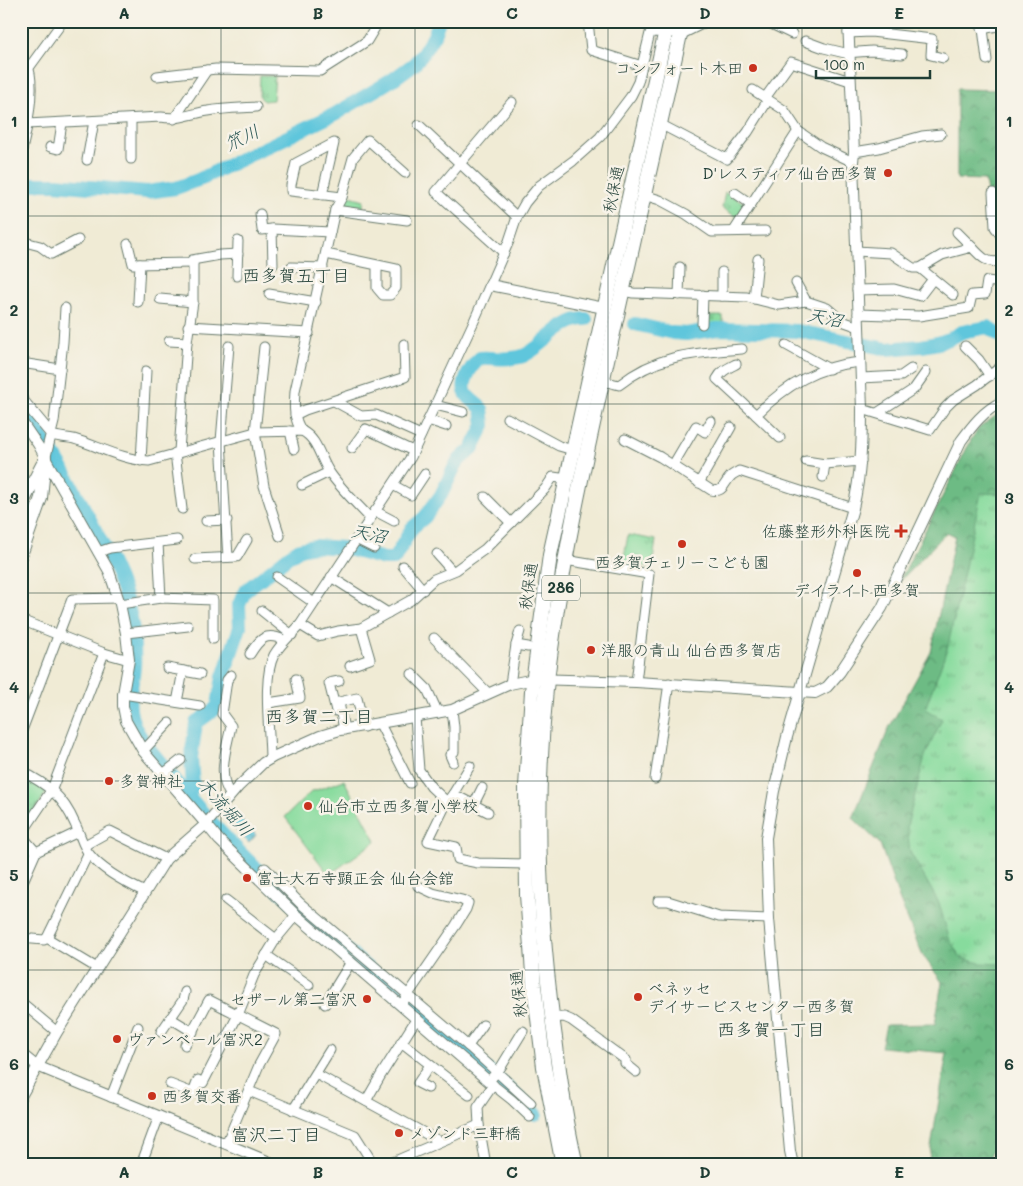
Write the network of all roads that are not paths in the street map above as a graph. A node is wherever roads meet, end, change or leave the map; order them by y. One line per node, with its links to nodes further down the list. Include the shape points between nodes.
1 (63, 21): 20 (street)
2 (379, 21): 21 (street, via 367,41 320,71)
3 (588, 21): 19 (street, via 590,50)
4 (708, 21): 10 (street, via 691,31)
5 (765, 21): 12 (street)
6 (848, 21): 11 (street)
7 (982, 25): 8 (street); 18 (street)
8 (1002, 25)
9 (667, 27): 10 (street); 19 (street, via 650,33); 99 (highway, 秋保通 / 286)
10 (682, 27): 33 (highway, 秋保通 / 286)
11 (848, 33): 14 (street); 17 (street, via 872,32 932,39 931,55)
12 (792, 34)
13 (805, 41): 14 (street, via 845,54)
14 (850, 52): 15 (street, via 889,49); 23 (street)
15 (902, 54)
16 (21, 58): 20 (street)
17 (943, 58)
18 (987, 60)
19 (642, 66): 52 (street, via 635,90 600,137 531,193)
20 (28, 69): 32 (street, via 30,97)
21 (206, 70): 22 (street); 29 (street)
22 (158, 76)
23 (850, 81): 25 (street, via 791,62); 39 (street)
24 (753, 90): 25 (street)
25 (767, 99): 33 (street, via 727,159); 35 (street, via 784,110)
26 (512, 102): 42 (street)
27 (256, 107): 29 (street, via 208,111)
28 (131, 119): 29 (street); 30 (street); 40 (street)
29 (174, 119)
30 (94, 121): 31 (street); 41 (street)
31 (62, 123): 32 (street); 37 (street, via 58,149)
32 (27, 124): 38 (street)
33 (660, 124): 47 (highway, 秋保通 / 286)
34 (419, 125): 42 (street)
35 (798, 131): 39 (street, via 821,148); 49 (street)
36 (941, 134): 39 (street, via 922,136)
37 (50, 147)
38 (21, 152)
39 (853, 157): 65 (street)
40 (131, 159)
41 (88, 160)
42 (460, 162): 52 (street); 66 (street, via 436,192)
43 (405, 173): 48 (street, via 368,140 353,158)
44 (993, 193): 59 (street, via 995,227)
45 (734, 194): 49 (street)
46 (322, 195): 46 (street, via 292,191 296,163 334,143); 48 (street)
47 (644, 195): 55 (street, via 686,214 712,232); 86 (highway, 秋保通 / 286)
48 (342, 197): 50 (street)
49 (751, 204): 55 (street)
50 (335, 210): 53 (street); 57 (street)
51 (260, 214): 54 (street, via 262,230)
52 (517, 217): 66 (street)
53 (407, 220)
54 (272, 228): 57 (street); 74 (street)
55 (734, 231): 56 (street)
56 (765, 231)
57 (330, 232): 68 (street)
58 (956, 232): 64 (street)
59 (1002, 237)
60 (78, 240): 62 (street, via 51,254 40,246)
61 (238, 241): 67 (street)
62 (22, 242)
63 (128, 244): 72 (street, via 133,264)
64 (972, 247): 70 (street, via 987,260); 78 (street, via 942,255)
65 (856, 251): 78 (street, via 891,252 913,268); 85 (street)
66 (504, 253): 84 (street)
67 (238, 254): 71 (street, via 192,260); 80 (street)
68 (326, 254): 73 (street); 77 (street)
69 (758, 259): 93 (street)
70 (1002, 260)
71 (194, 263): 72 (street); 96 (street)
72 (140, 264): 95 (street)
73 (377, 264)
74 (273, 265)
75 (292, 267): 77 (street)
76 (680, 267): 88 (street)
77 (323, 268): 97 (street)
78 (920, 268): 81 (street)
79 (722, 272): 91 (street)
80 (237, 276)
81 (933, 278): 85 (street, via 920,296 894,289); 90 (street)
82 (796, 283): 94 (street)
83 (1002, 283): 100 (street, via 987,281 985,294 972,295 969,308 918,316)
84 (490, 285): 99 (street); 128 (street)
85 (857, 290): 100 (street)
86 (623, 291): 88 (street); 124 (highway, 秋保通 / 286)
87 (269, 294): 97 (street)
88 (679, 295): 89 (street)
89 (703, 295): 91 (street); 101 (street)
90 (953, 295)
91 (722, 296): 93 (street)
92 (160, 299): 96 (street)
93 (754, 299): 94 (street, via 779,305)
94 (806, 301): 103 (street, via 827,308 842,321)
95 (138, 302)
96 (193, 302): 102 (street)
97 (316, 302): 104 (street)
98 (65, 308): 119 (street)
99 (604, 308): 150 (highway, 秋保通 / 286)
100 (858, 314): 103 (street)
101 (702, 324)
102 (188, 326): 104 (street); 106 (street)
103 (859, 326): 113 (street)
104 (309, 333): 132 (street, via 295,391)
105 (169, 341): 106 (street)
106 (187, 342): 152 (street)
107 (404, 344): 126 (street, via 405,378)
108 (786, 345): 117 (street)
109 (229, 346): 147 (street)
110 (965, 346): 122 (street)
111 (264, 347): 142 (street)
112 (742, 349): 124 (street, via 672,358 635,372 619,385)
113 (860, 362): 117 (street, via 839,364); 123 (street)
114 (21, 363): 119 (street)
115 (736, 364): 133 (street, via 717,379)
116 (1002, 366): 122 (street)
117 (829, 369): 133 (street, via 792,384)
118 (911, 369): 123 (street, via 901,376)
119 (60, 370): 144 (street)
120 (146, 371): 154 (street)
121 (926, 372): 131 (street, via 914,390)
122 (990, 376): 131 (street, via 953,400 930,430)
123 (861, 378): 129 (street)
124 (603, 381): 186 (highway, 秋保通 / 286)
125 (21, 398): 144 (street)
126 (334, 401): 132 (street); 143 (street, via 361,416 376,415)
127 (1002, 402): 225 (street, via 972,425 961,441 882,608 854,651 827,687 815,693)
128 (435, 405): 130 (street); 136 (street)
129 (862, 409): 131 (street); 156 (street)
130 (463, 412)
131 (877, 413)
132 (295, 415): 141 (street)
133 (756, 415): 145 (street)
134 (507, 418): 150 (street, via 559,446)
135 (21, 420): 153 (street)
136 (428, 420): 138 (street); 143 (street)
137 (711, 421): 158 (street, via 705,432 696,426)
138 (446, 426)
139 (731, 427): 163 (street)
140 (290, 431): 141 (street); 142 (street); 149 (street)
141 (302, 431): 159 (street, via 314,442)
142 (255, 432): 147 (street); 175 (street, via 264,486)
143 (421, 435): 151 (street)
144 (51, 436): 153 (street); 154 (street, via 74,439)
145 (780, 438)
146 (624, 439): 158 (street)
147 (221, 440): 152 (street); 171 (street)
148 (352, 448): 151 (street, via 366,429)
149 (294, 449)
150 (573, 450): 162 (highway, 秋保通 / 286)
151 (413, 451): 165 (street)
152 (177, 452): 154 (street, via 149,461); 169 (street)
153 (46, 455): 167 (main road); 181 (street); 183 (main road, via 41,498)
154 (141, 460)
155 (806, 461): 157 (street)
156 (861, 461): 157 (street); 168 (street)
157 (825, 464): 161 (street)
158 (673, 465): 163 (street)
159 (329, 472): 164 (street); 170 (street)
160 (425, 474): 165 (street, via 411,495)
161 (823, 477)
162 (567, 479): 174 (street, via 553,477); 208 (highway, 秋保通 / 286)
163 (699, 483): 168 (street, via 718,492 738,471)
164 (302, 485)
165 (392, 485): 170 (street)
166 (485, 496): 174 (street)
167 (21, 506)
168 (853, 508): 225 (street)
169 (182, 509)
170 (372, 514): 173 (street); 179 (street)
171 (227, 520): 172 (street); 184 (street)
172 (206, 521)
173 (394, 521)
174 (511, 523): 188 (street, via 485,549)
175 (280, 536)
176 (177, 540): 178 (street)
177 (247, 540): 184 (street, via 236,557)
178 (158, 543): 181 (street); 192 (street)
179 (351, 546): 180 (street); 190 (street)
180 (374, 548)
181 (103, 550): 193 (street, via 108,572)
182 (436, 554): 188 (street)
183 (21, 555)
184 (228, 557): 185 (street)
185 (195, 559)
186 (565, 560): 220 (highway, 秋保通 / 286); 222 (street, via 649,574)
187 (403, 566): 191 (street)
188 (452, 571): 191 (street, via 434,579)
189 (277, 577): 194 (street)
190 (331, 577): 194 (street); 196 (street)
191 (422, 590): 196 (street)
192 (161, 598): 193 (street); 206 (street, via 213,600)
193 (123, 602): 202 (street); 203 (street, via 72,599)
194 (314, 603): 199 (street)
195 (262, 611): 204 (street)
196 (388, 613): 200 (street)
197 (21, 620): 203 (street)
198 (188, 626): 202 (street)
199 (300, 626): 200 (street, via 318,636); 204 (street)
200 (361, 628): 212 (street, via 370,659)
201 (520, 631): 207 (street)
202 (130, 632): 211 (street)
203 (59, 635): 209 (street); 238 (street)
204 (288, 638): 210 (street, via 273,635 264,638); 229 (street, via 270,665)
205 (434, 638): 226 (street)
206 (213, 639)
207 (516, 645): 208 (street); 223 (street)
208 (532, 647): 219 (highway, 秋保通 / 286)
209 (104, 653): 211 (street); 249 (street)
210 (250, 654)
211 (128, 660): 227 (street)
212 (350, 666)
213 (167, 668): 214 (street)
214 (183, 671): 215 (street); 228 (street)
215 (200, 674)
216 (412, 674): 232 (street, via 427,689)
217 (230, 675): 250 (street, via 222,714 232,726 224,766 226,788)
218 (296, 679): 229 (street, via 300,698)
219 (534, 679): 220 (street); 223 (street); 260 (highway, 秋保通 / 286, via 526,787)
220 (548, 680): 222 (street); 284 (highway, 秋保通 / 286, via 540,788 541,885)
221 (339, 681): 237 (street, via 329,683)
222 (636, 682): 224 (street)
223 (510, 684): 226 (street)
224 (669, 684): 225 (street); 246 (street)
225 (801, 692): 269 (street, via 787,737 766,831)
226 (488, 693): 231 (street)
227 (128, 695): 228 (street); 239 (street, via 123,706 126,721)
228 (177, 702): 230 (street)
229 (268, 703): 240 (street)
230 (200, 706)
231 (452, 710): 232 (street); 242 (street, via 454,752 450,755)
232 (438, 713): 233 (street)
233 (416, 717): 235 (street); 252 (street, via 419,770)
234 (168, 723): 239 (street)
235 (380, 724): 236 (street); 247 (street)
236 (364, 727): 237 (street); 237 (street, via 357,698 339,702)
237 (342, 730): 240 (street, via 320,736)
238 (21, 732)
239 (147, 747): 245 (street)
240 (270, 759): 250 (street)
241 (181, 760): 245 (street)
242 (453, 762)
243 (470, 766): 251 (street)
244 (21, 771): 249 (street)
245 (166, 771): 255 (street)
246 (654, 779)
247 (410, 783)
248 (482, 788): 253 (street)
249 (52, 789): 256 (street, via 69,811); 258 (street, via 21,835)
250 (231, 794): 255 (street)
251 (453, 794): 252 (street); 253 (street)
252 (446, 802): 260 (street, via 428,841 456,847 458,859 478,863)
253 (474, 804): 254 (street)
254 (488, 812)
255 (209, 820): 259 (street); 262 (street, via 219,840)
256 (78, 832): 257 (street); 258 (street)
257 (86, 849): 259 (street, via 110,831); 265 (street, via 100,865); 271 (street)
258 (36, 852): 261 (street)
259 (166, 859): 265 (street)
260 (527, 864): 320 (highway, 秋保通 / 286, via 534,986 544,1067)
261 (25, 867): 263 (street)
262 (262, 871): 268 (street); 278 (street)
263 (21, 886)
264 (418, 886): 278 (street, via 468,903)
265 (144, 892): 275 (street)
266 (226, 900): 272 (street)
267 (658, 901): 269 (street, via 668,900 719,917)
268 (296, 915): 272 (street); 274 (street, via 328,938)
269 (769, 919): 322 (street)
270 (21, 938): 271 (street)
271 (47, 938): 275 (street)
272 (276, 940): 273 (street)
273 (266, 955): 276 (street); 281 (street, via 254,974)
274 (351, 962): 278 (street); 280 (street)
275 (97, 968): 288 (street)
276 (309, 985)
277 (185, 992): 282 (street)
278 (405, 1000): 283 (street); 293 (street)
279 (21, 1002): 288 (street)
280 (325, 1004)
281 (238, 1015): 290 (street, via 209,1000); 301 (street, via 203,1082 198,1080 193,1093); 303 (street, via 276,1034)
282 (170, 1018): 289 (street); 290 (street)
283 (417, 1018): 291 (street); 300 (street)
284 (552, 1018): 298 (street, via 571,1020 626,1060 624,1063); 321 (highway, 秋保通 / 286)
285 (483, 1025): 293 (street)
286 (138, 1027): 306 (street)
287 (522, 1031): 300 (street)
288 (57, 1032): 297 (street)
289 (161, 1032)
290 (192, 1032): 292 (street)
291 (401, 1042): 296 (street); 307 (street)
292 (185, 1045)
293 (468, 1046): 300 (street)
294 (330, 1050): 299 (street)
295 (21, 1053): 297 (street)
296 (430, 1065): 302 (street, via 418,1083); 304 (street)
297 (37, 1066): 305 (street); 306 (street)
298 (636, 1072)
299 (316, 1074): 307 (street); 309 (street)
300 (494, 1078): 308 (street); 311 (street); 312 (street, via 478,1107)
301 (170, 1084)
302 (428, 1088)
303 (249, 1091): 309 (street); 314 (street)
304 (469, 1095)
305 (21, 1096)
306 (111, 1097): 310 (street)
307 (366, 1101): 313 (street)
308 (531, 1103)
309 (293, 1110): 317 (street, via 354,1135)
310 (159, 1116): 314 (street); 315 (street)
311 (530, 1117)
312 (479, 1125): 313 (street); 319 (street)
313 (439, 1141): 318 (street)
314 (226, 1144): 316 (street)
315 (141, 1165)
316 (277, 1165)
317 (374, 1165)
318 (386, 1165)
319 (486, 1165)
320 (563, 1165)
321 (576, 1165)
322 (793, 1165)

